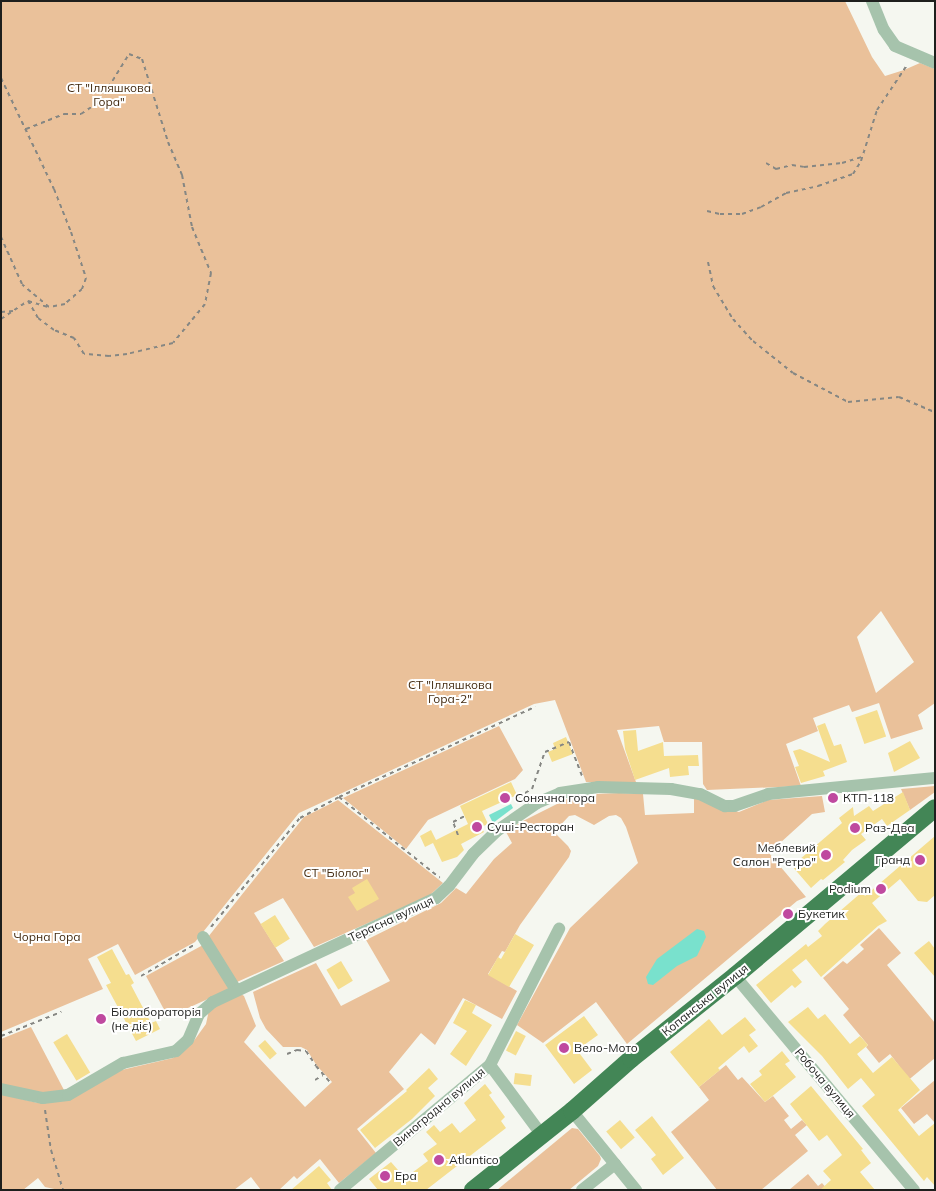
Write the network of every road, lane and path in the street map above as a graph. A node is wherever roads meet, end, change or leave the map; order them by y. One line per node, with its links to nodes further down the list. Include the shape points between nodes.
1 (872, 1): 2 (street, via 894,46)
2 (919, 56): 3 (street); 6 (path, via 898,76 877,110)
3 (935, 64)
4 (1, 78): 5 (path)
5 (26, 129): 11 (path, via 64,114 81,114 100,101 129,54 142,59 182,175 192,227 211,273 205,304 173,344 127,354 84,354 74,338 54,330 38,318); 12 (path, via 57,196 86,278 82,289 66,304)
6 (862, 157): 7 (path, via 842,163 792,165 776,169); 8 (path, via 858,169 847,177 786,193 753,211 729,215)
7 (766, 163)
8 (708, 211)
9 (1, 237): 12 (path, via 22,284)
10 (708, 262): 16 (path, via 713,286 733,319 753,340 812,385 848,402 899,397)
11 (28, 301): 12 (path); 13 (path)
12 (49, 307)
13 (16, 311): 14 (path); 15 (path)
14 (1, 312)
15 (1, 319)
16 (935, 412)
17 (535, 706): 20 (path)
18 (935, 778): 25 (street, Терасна вулиця, via 768,794 734,806 725,806 686,790 576,789 549,797 512,820 474,854)
19 (585, 782): 21 (path, via 569,742 545,752 532,790)
20 (339, 797): 25 (path); 27 (path, via 300,818)
21 (518, 797)
22 (935, 808): 29 (highway, Копанська вулиця)
23 (464, 816): 24 (path, via 453,822)
24 (458, 834)
25 (449, 886): 30 (street, Терасна вулиця, via 436,898)
26 (559, 929): 34 (street, Виноградна вулиця)
27 (203, 937): 28 (path, via 190,949); 30 (street)
28 (141, 976)
29 (736, 976): 40 (highway, Копанська вулиця, via 631,1059); 48 (street, Робоча вулиця)
30 (236, 990): 39 (street, Терасна вулиця, via 205,1008 188,1040 176,1051 123,1063 77,1091)
31 (61, 1012): 32 (path)
32 (1, 1036)
33 (287, 1054): 35 (path, via 306,1051)
34 (490, 1065): 41 (street); 44 (street, Виноградна вулиця)
35 (323, 1075): 36 (path); 37 (path)
36 (315, 1080)
37 (330, 1082)
38 (1, 1089): 39 (street, Терасна вулиця)
39 (43, 1098): 43 (path, via 51,1150)
40 (572, 1111): 41 (highway, Копанська вулиця); 42 (street)
41 (541, 1134): 45 (highway, Копанська вулиця)
42 (615, 1164): 46 (street); 47 (street)
43 (63, 1190)
44 (340, 1190)
45 (473, 1190)
46 (582, 1190)
47 (636, 1190)
48 (914, 1190)

